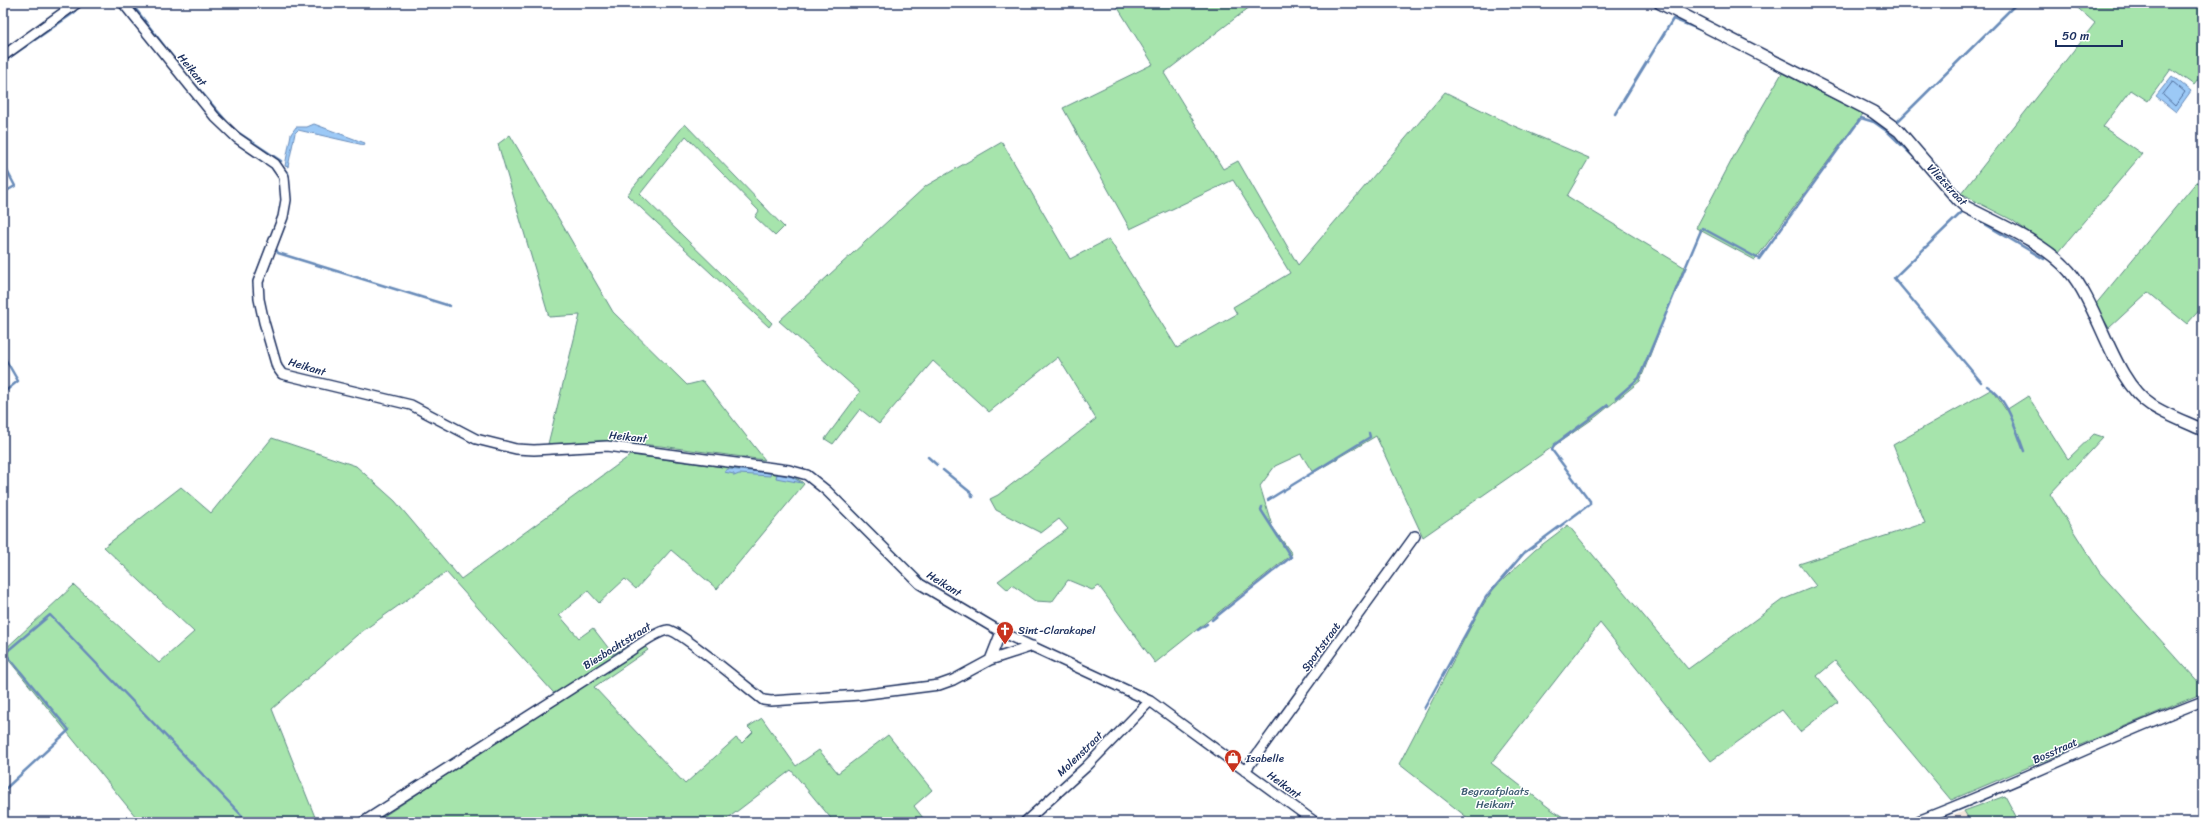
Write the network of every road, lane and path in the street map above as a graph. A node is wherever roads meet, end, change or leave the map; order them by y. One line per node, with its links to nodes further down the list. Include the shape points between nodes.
1 (77, 3): 4 (street)
2 (124, 3): 7 (street, Heikant, via 215,117 237,138 276,164 284,177 286,200 283,217 258,282 264,322 277,367 282,374 411,405 476,439 516,449 607,446 789,470 806,475 827,491 920,584)
3 (1660, 3): 5 (street, Vlietstraat, via 1888,122 1899,131 1966,207 2057,258 2070,272 2085,297 2130,385 2150,405)
4 (3, 56)
5 (2203, 430)
6 (1415, 536): 12 (street, Sportstraat)
7 (1001, 632): 8 (street, Heikant); 9 (street)
8 (1033, 646): 9 (street, Biesbochtstraat); 11 (street, Heikant)
9 (990, 660): 13 (street, Biesbochtstraat, via 939,684 860,695 771,702 763,700 674,632 667,630 627,652)
10 (2203, 700): 16 (street, Bosstraat, via 1983,796)
11 (1150, 701): 12 (street, Heikant); 14 (street, Molenstraat, via 1087,766)
12 (1244, 771): 15 (street, Heikant)
13 (363, 822)
14 (1025, 822)
15 (1315, 822)
16 (1915, 822)

